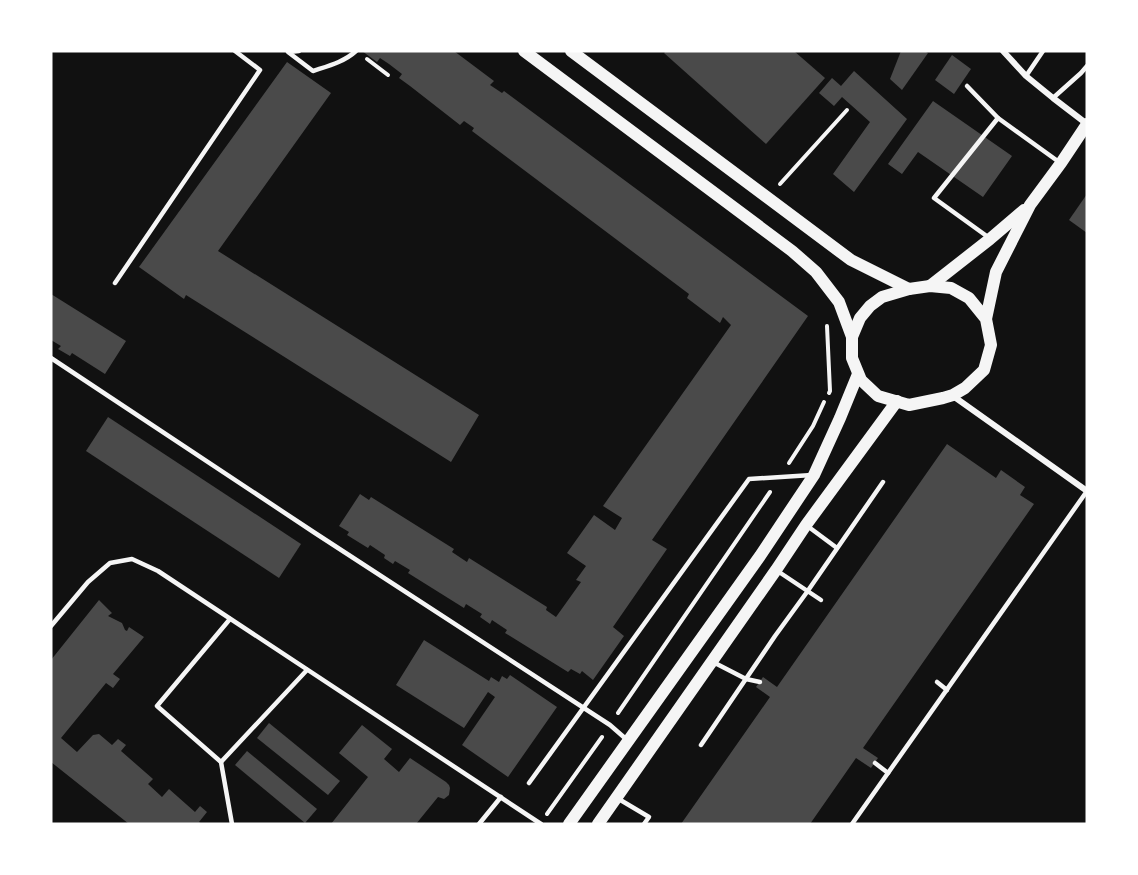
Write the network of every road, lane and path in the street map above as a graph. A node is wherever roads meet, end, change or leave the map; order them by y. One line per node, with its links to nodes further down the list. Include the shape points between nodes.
1 (235, 51): 22 (lane, via 260,70)
2 (287, 51): 3 (lane); 4 (lane, via 313,71 336,64)
3 (299, 51)
4 (356, 51)
5 (524, 51): 27 (main road, via 816,272 839,302)
6 (571, 51): 24 (main road, via 851,260)
7 (1003, 51): 12 (street)
8 (1043, 51): 12 (lane)
9 (366, 58): 11 (path)
10 (1087, 66): 14 (lane)
11 (388, 75)
12 (1026, 76): 14 (street)
13 (967, 86): 16 (lane)
14 (1053, 98): 17 (street)
15 (847, 110): 19 (path)
16 (998, 118): 18 (lane); 21 (lane, via 934,198)
17 (1087, 124): 18 (main road)
18 (1061, 163): 20 (main road)
19 (780, 184)
20 (1030, 205): 21 (main road); 26 (main road, via 996,272)
21 (990, 239): 23 (main road)
22 (115, 283)
23 (930, 286): 24 (main road); 26 (main road, via 951,288 969,298)
24 (909, 289): 27 (main road, via 882,297 870,306)
25 (826, 319): 33 (path, via 830,391)
26 (986, 319): 30 (main road, via 991,345 984,370)
27 (852, 337): 29 (main road, via 852,358)
28 (51, 358): 49 (lane)
29 (858, 374): 31 (main road, via 878,396); 32 (main road)
30 (953, 395): 31 (main road, via 909,405); 35 (street)
31 (897, 401): 36 (main road)
32 (814, 475): 33 (lane); 51 (main road)
33 (780, 477): 49 (lane, via 749,479); 50 (path)
34 (883, 482): 37 (lane)
35 (1087, 491): 48 (lane)
36 (806, 525): 37 (lane); 38 (main road)
37 (837, 548): 39 (lane)
38 (776, 570): 39 (lane); 43 (main road)
39 (807, 592): 40 (lane); 45 (lane)
40 (821, 600)
41 (231, 619): 42 (lane, via 132,558 110,563 88,582); 44 (lane); 53 (lane, via 157,706)
42 (51, 626)
43 (712, 661): 45 (lane); 58 (main road)
44 (307, 670): 53 (lane); 57 (lane)
45 (746, 679): 46 (lane); 52 (lane)
46 (760, 682)
47 (937, 682): 48 (lane)
48 (947, 690): 55 (lane)
49 (584, 708): 50 (lane); 56 (lane)
50 (610, 725): 51 (lane); 61 (path)
51 (629, 741): 62 (main road)
52 (701, 745)
53 (221, 762): 59 (lane)
54 (875, 763): 55 (lane)
55 (888, 772): 65 (lane)
56 (529, 783)
57 (501, 797): 60 (lane); 61 (lane)
58 (617, 798): 63 (main road); 64 (lane, via 649,817)
59 (232, 824)
60 (479, 824)
61 (541, 824)
62 (569, 824)
63 (598, 824)
64 (644, 824)
65 (852, 824)

